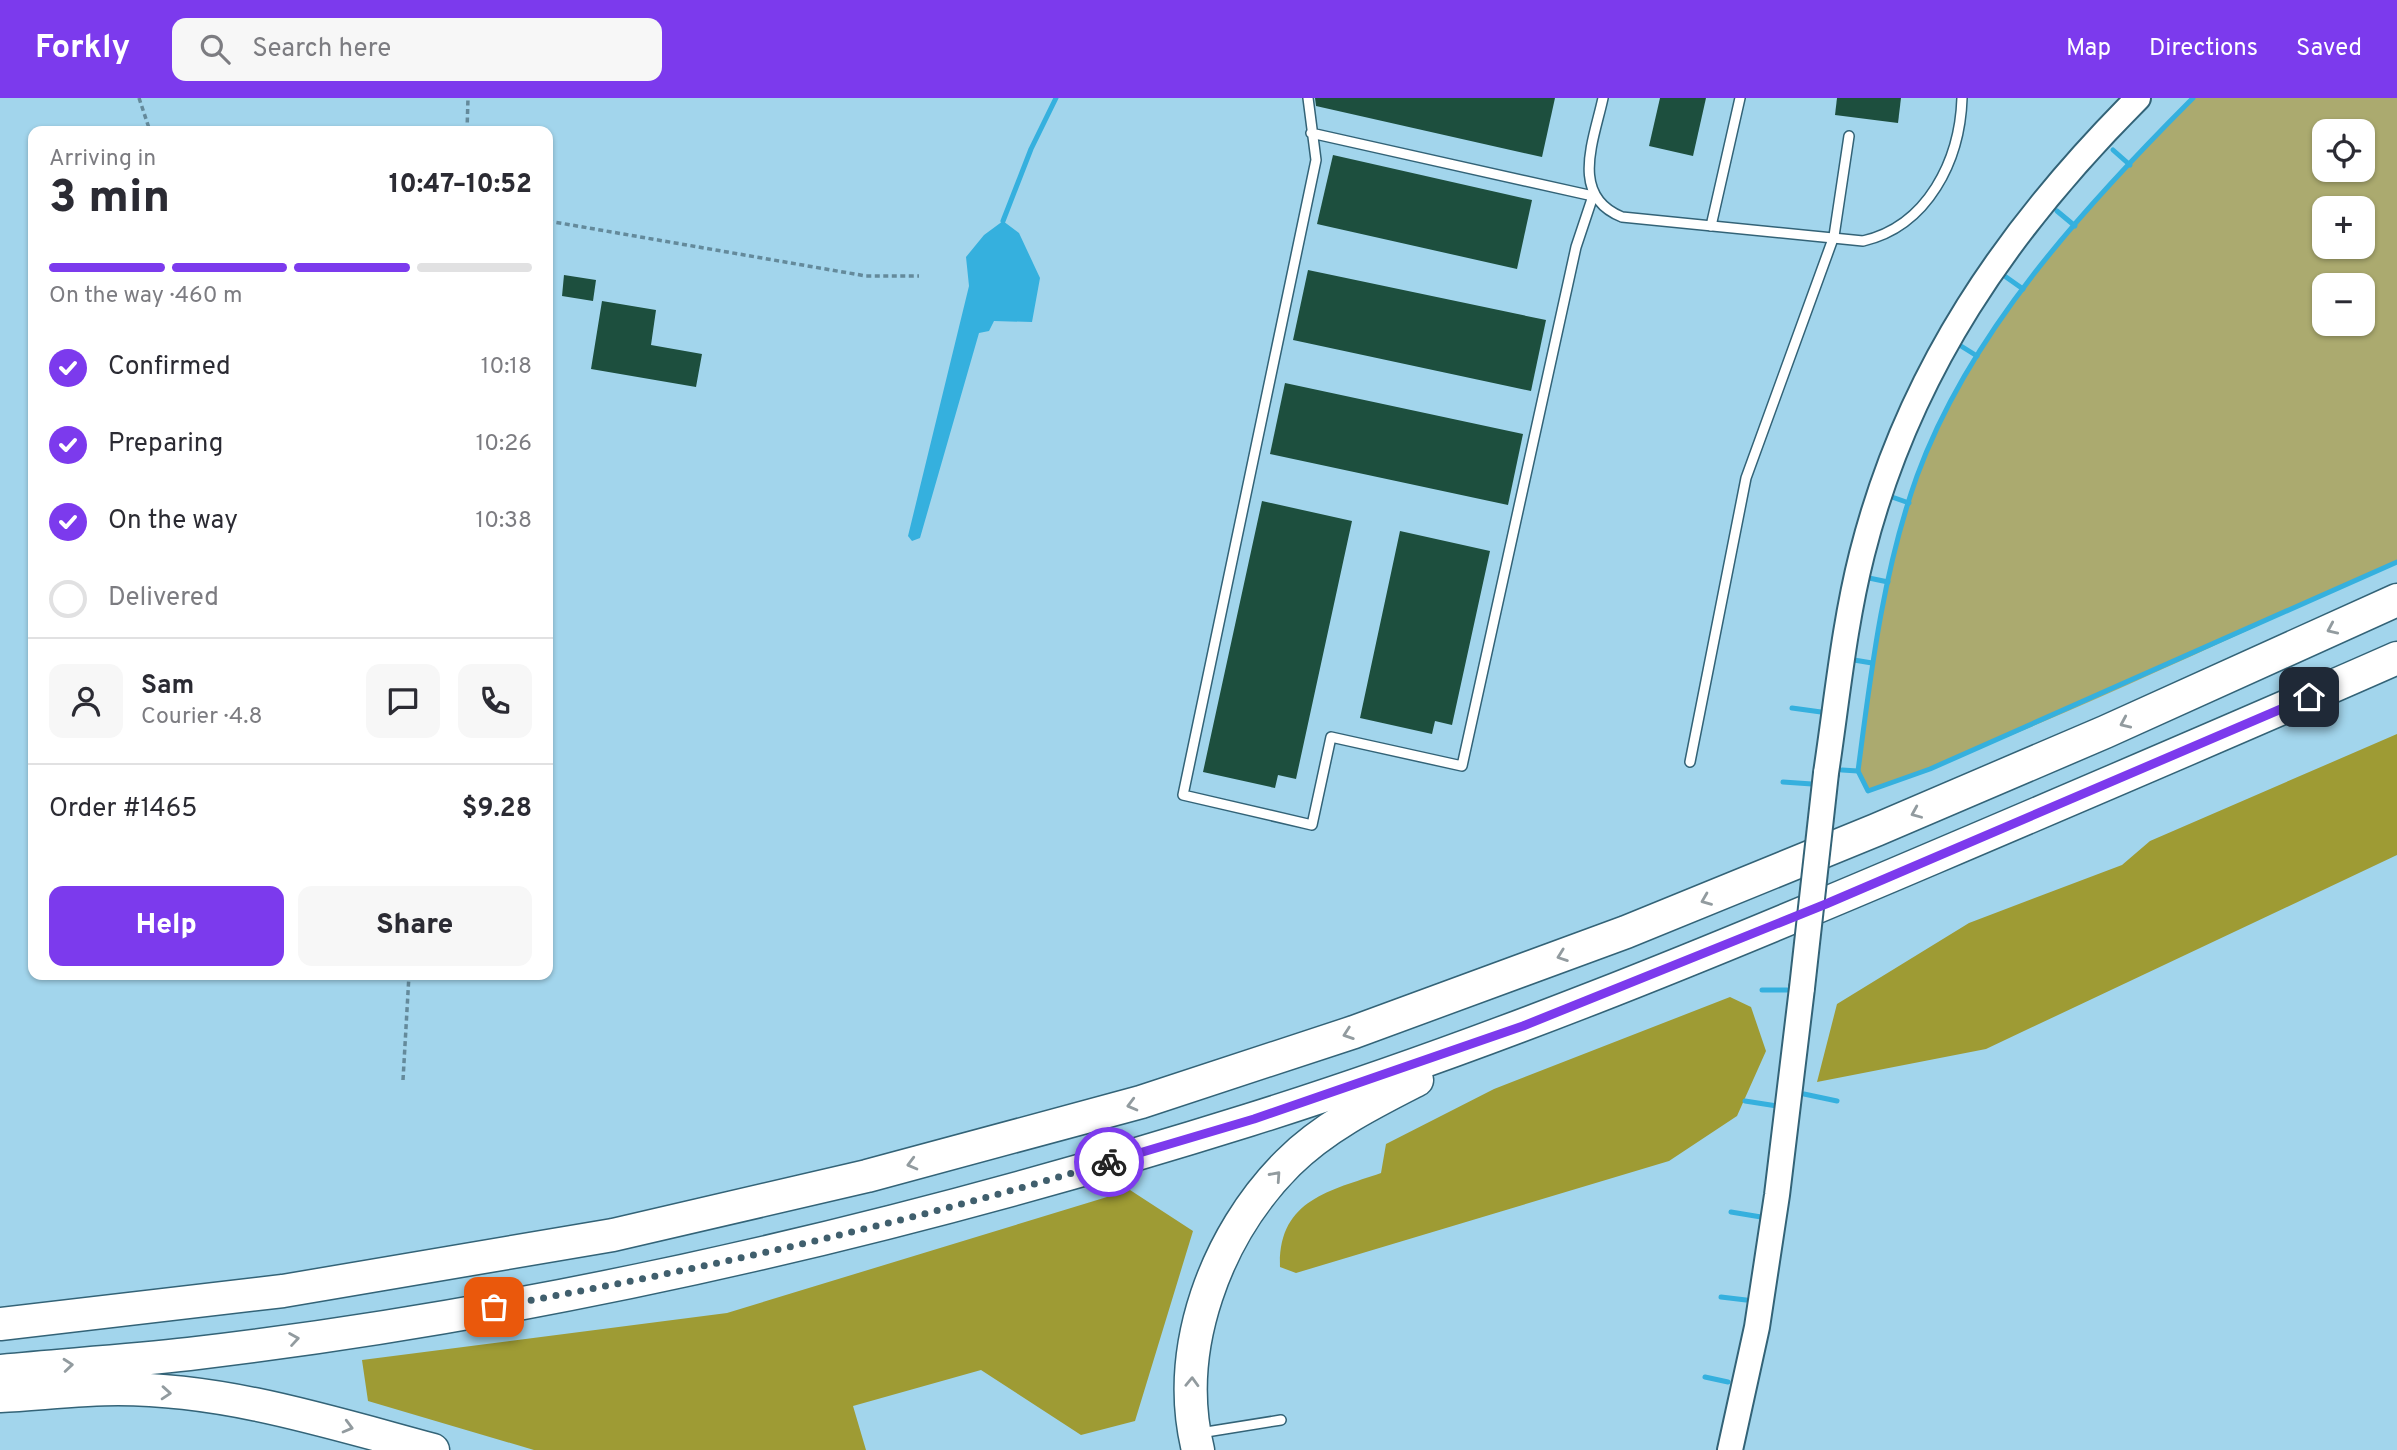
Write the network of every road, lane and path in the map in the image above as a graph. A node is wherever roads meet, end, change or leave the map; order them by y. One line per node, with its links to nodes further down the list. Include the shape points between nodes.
1 (139, 98): 8 (path)
2 (468, 98): 9 (path)
3 (1308, 98): 10 (lane)
4 (1603, 98): 12 (lane, via 1588,166)
5 (1740, 98): 14 (lane)
6 (1962, 98): 15 (lane, via 1953,152 1920,208 1904,225 1883,236 1863,241)
7 (2138, 98): 29 (main road, bridge, via 2031,215 1997,261 1947,339 1887,470 1862,555 1846,636 1777,1195 1757,1328)
8 (148, 126)
9 (467, 126)
10 (1311, 133): 12 (lane); 12 (lane, via 1316,160 1183,794 1312,825 1331,737 1462,766 1576,247)
11 (1849, 136): 15 (lane)
12 (1593, 196): 14 (lane, via 1609,212 1622,217)
13 (553, 222): 16 (path, via 866,276)
14 (1711, 226): 15 (lane)
15 (1834, 236): 19 (lane, via 1746,478)
16 (919, 276)
17 (2396, 600): 23 (highway, one-way to 23, via 2054,754 1626,932 1354,1032 1141,1102 867,1176 613,1235 283,1290)
18 (2397, 657): 21 (highway, via 1839,898)
19 (1690, 762)
20 (409, 980): 22 (path)
21 (1523, 1026): 24 (highway, one-way to 21, via 289,1340 624,1283 943,1209 1075,1172 1254,1119); 27 (highway, one-way to 21, via 1191,1386 1205,1302 1233,1234 1260,1194 1289,1161 1374,1101)
22 (403, 1080)
23 (0, 1324)
24 (0, 1371)
25 (0, 1396): 28 (highway, one-way to 28, via 118,1389 202,1395 282,1409)
26 (1281, 1420): 27 (lane)
27 (1196, 1442)
28 (433, 1450)
29 (1730, 1450)

